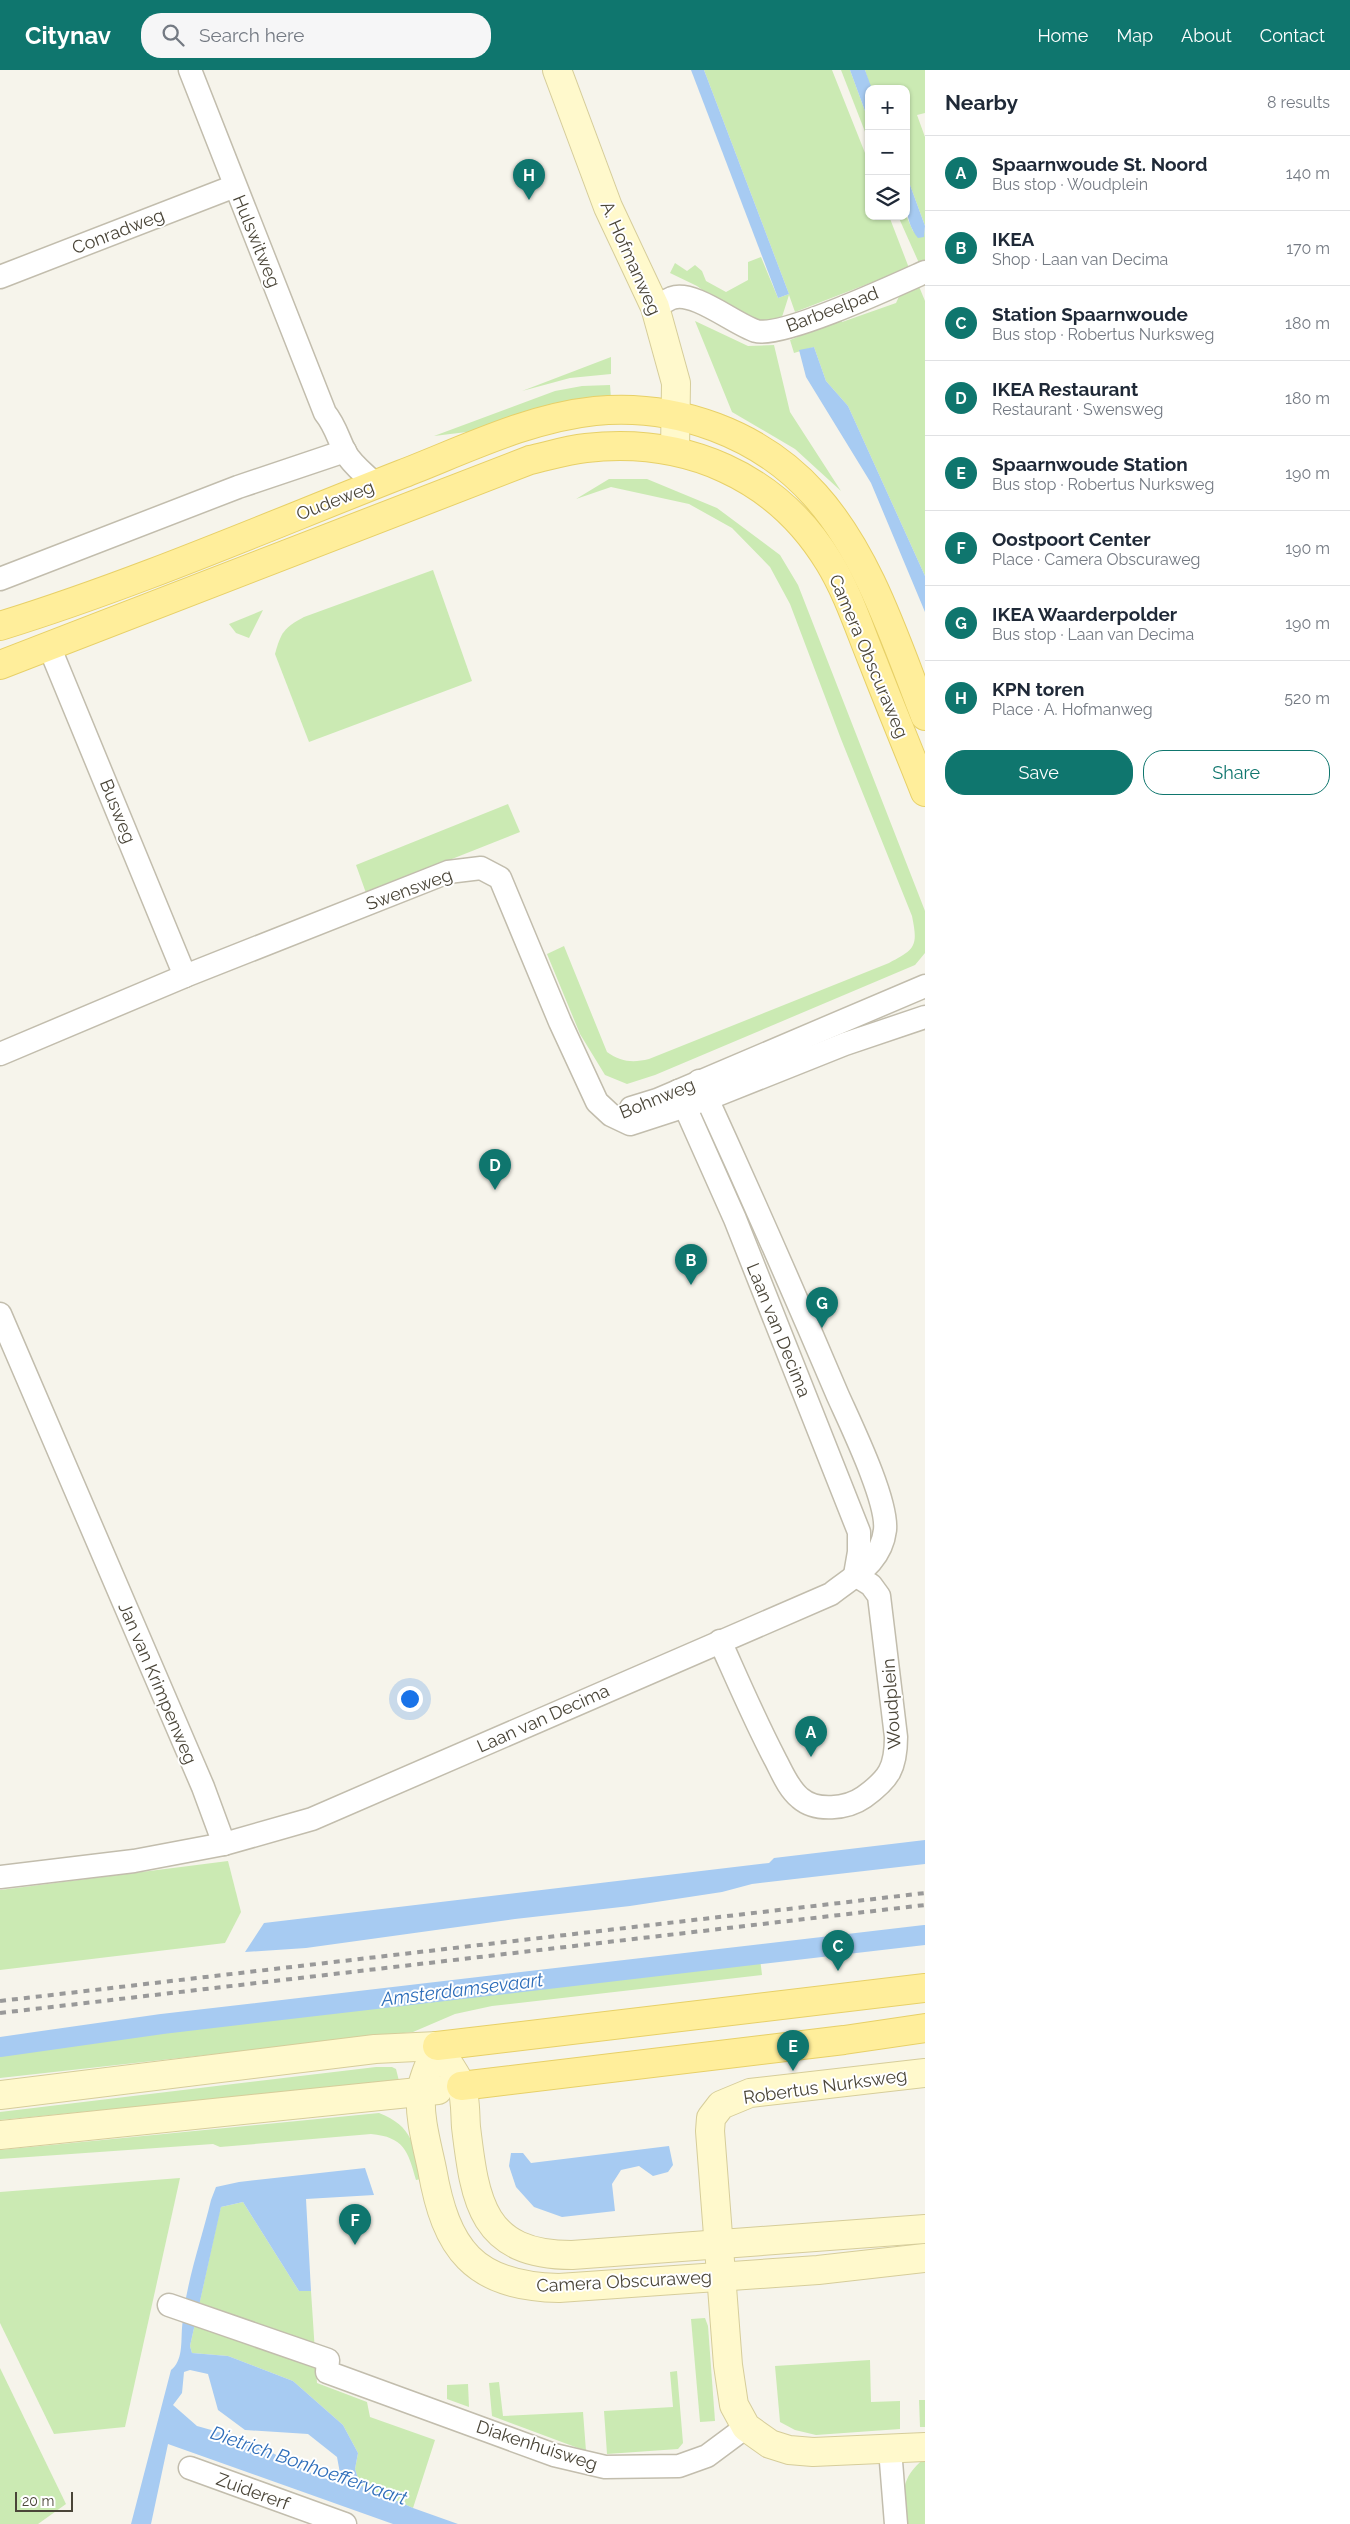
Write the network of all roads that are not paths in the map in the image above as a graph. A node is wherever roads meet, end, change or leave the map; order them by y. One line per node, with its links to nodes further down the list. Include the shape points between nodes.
1 (190, 70): 3 (street, Hulswitweg)
2 (557, 70): 6 (main road, A. Hofmanweg, via 608,207)
3 (235, 186): 5 (street, Conradweg); 9 (street, Hulswitweg, via 324,413 334,424)
4 (925, 272): 6 (street, Barbeelpad, via 807,320 758,331 688,297 674,297)
5 (0, 276)
6 (656, 307): 7 (main road, A. Hofmanweg, via 676,383)
7 (677, 416): 8 (main road, A. Hofmanweg); 10 (main road, Oudeweg, via 625,410 594,411 559,418 523,428); 15 (main road, Camera Obscuraweg, via 724,430 769,455 799,479 827,510 859,558)
8 (675, 451): 13 (main road, Oudeweg, via 606,446 530,460); 16 (main road, Camera Obscuraweg, via 723,466 751,481 779,502 815,542 848,600)
9 (336, 454): 10 (street, Hulswitweg); 11 (street, via 238,487)
10 (376, 484): 12 (main road, Oudeweg, via 145,574)
11 (0, 579)
12 (0, 626)
13 (49, 646): 14 (main road, Oudeweg); 17 (street, Busweg)
14 (0, 665)
15 (925, 716)
16 (925, 792)
17 (185, 976): 20 (street); 24 (street, Swensweg, via 448,872 481,868 500,878 597,1102)
18 (925, 986): 22 (street, Bohnweg)
19 (925, 1017): 21 (street, Bohnweg)
20 (0, 1054)
21 (744, 1084): 22 (street, Bohnweg); 25 (street, Laan van Decima, via 729,1110)
22 (703, 1090): 23 (street, Bohnweg); 25 (street, Laan van Decima)
23 (681, 1099): 24 (street, Bohnweg); 27 (street, Laan van Decima, via 735,1219 859,1532)
24 (611, 1115)
25 (729, 1147): 27 (street, Laan van Decima, via 857,1439 884,1510 882,1543 871,1564)
26 (0, 1314): 29 (street, Jan van Krimpenweg, via 203,1787)
27 (855, 1575): 28 (street, Laan van Decima, via 831,1594); 28 (street, Woudplein, via 871,1585 880,1596 895,1716 896,1754 891,1774 859,1801 837,1806 810,1805 799,1798 782,1772)
28 (720, 1641): 29 (street, Laan van Decima, via 312,1819)
29 (224, 1844): 30 (street, via 134,1861)
30 (0, 1877)
31 (925, 1988): 33 (main road)
32 (925, 2028): 35 (main road)
33 (437, 2046): 35 (main road, Camera Obscuraweg); 36 (main road, Camera Obscuraweg); 37 (main road, via 375,2049)
34 (925, 2073): 40 (main road, Robertus Nurksweg, via 750,2093 721,2105 711,2118 710,2131)
35 (461, 2086): 36 (main road); 40 (main road, Camera Obscuraweg, via 477,2193 487,2218 507,2240 534,2252 558,2255)
36 (420, 2092): 38 (main road); 42 (main road, Camera Obscuraweg, via 422,2118 443,2218 458,2246 486,2272 517,2284 552,2288)
37 (0, 2095)
38 (0, 2135)
39 (925, 2229): 40 (main road, Camera Obscuraweg)
40 (717, 2244): 42 (main road, Robertus Nurksweg)
41 (925, 2258): 42 (main road, Camera Obscuraweg, via 818,2270)
42 (720, 2276): 44 (main road, via 734,2405)
43 (175, 2307): 44 (street, Diakenhuisweg, via 328,2360 326,2372 554,2455 605,2467 679,2466 707,2456)
44 (746, 2427): 46 (main road, via 770,2444 789,2450)
45 (925, 2447): 46 (main road)
46 (890, 2449): 49 (street)
47 (190, 2468): 48 (street, Zuidererf)
48 (344, 2524)
49 (896, 2524)

